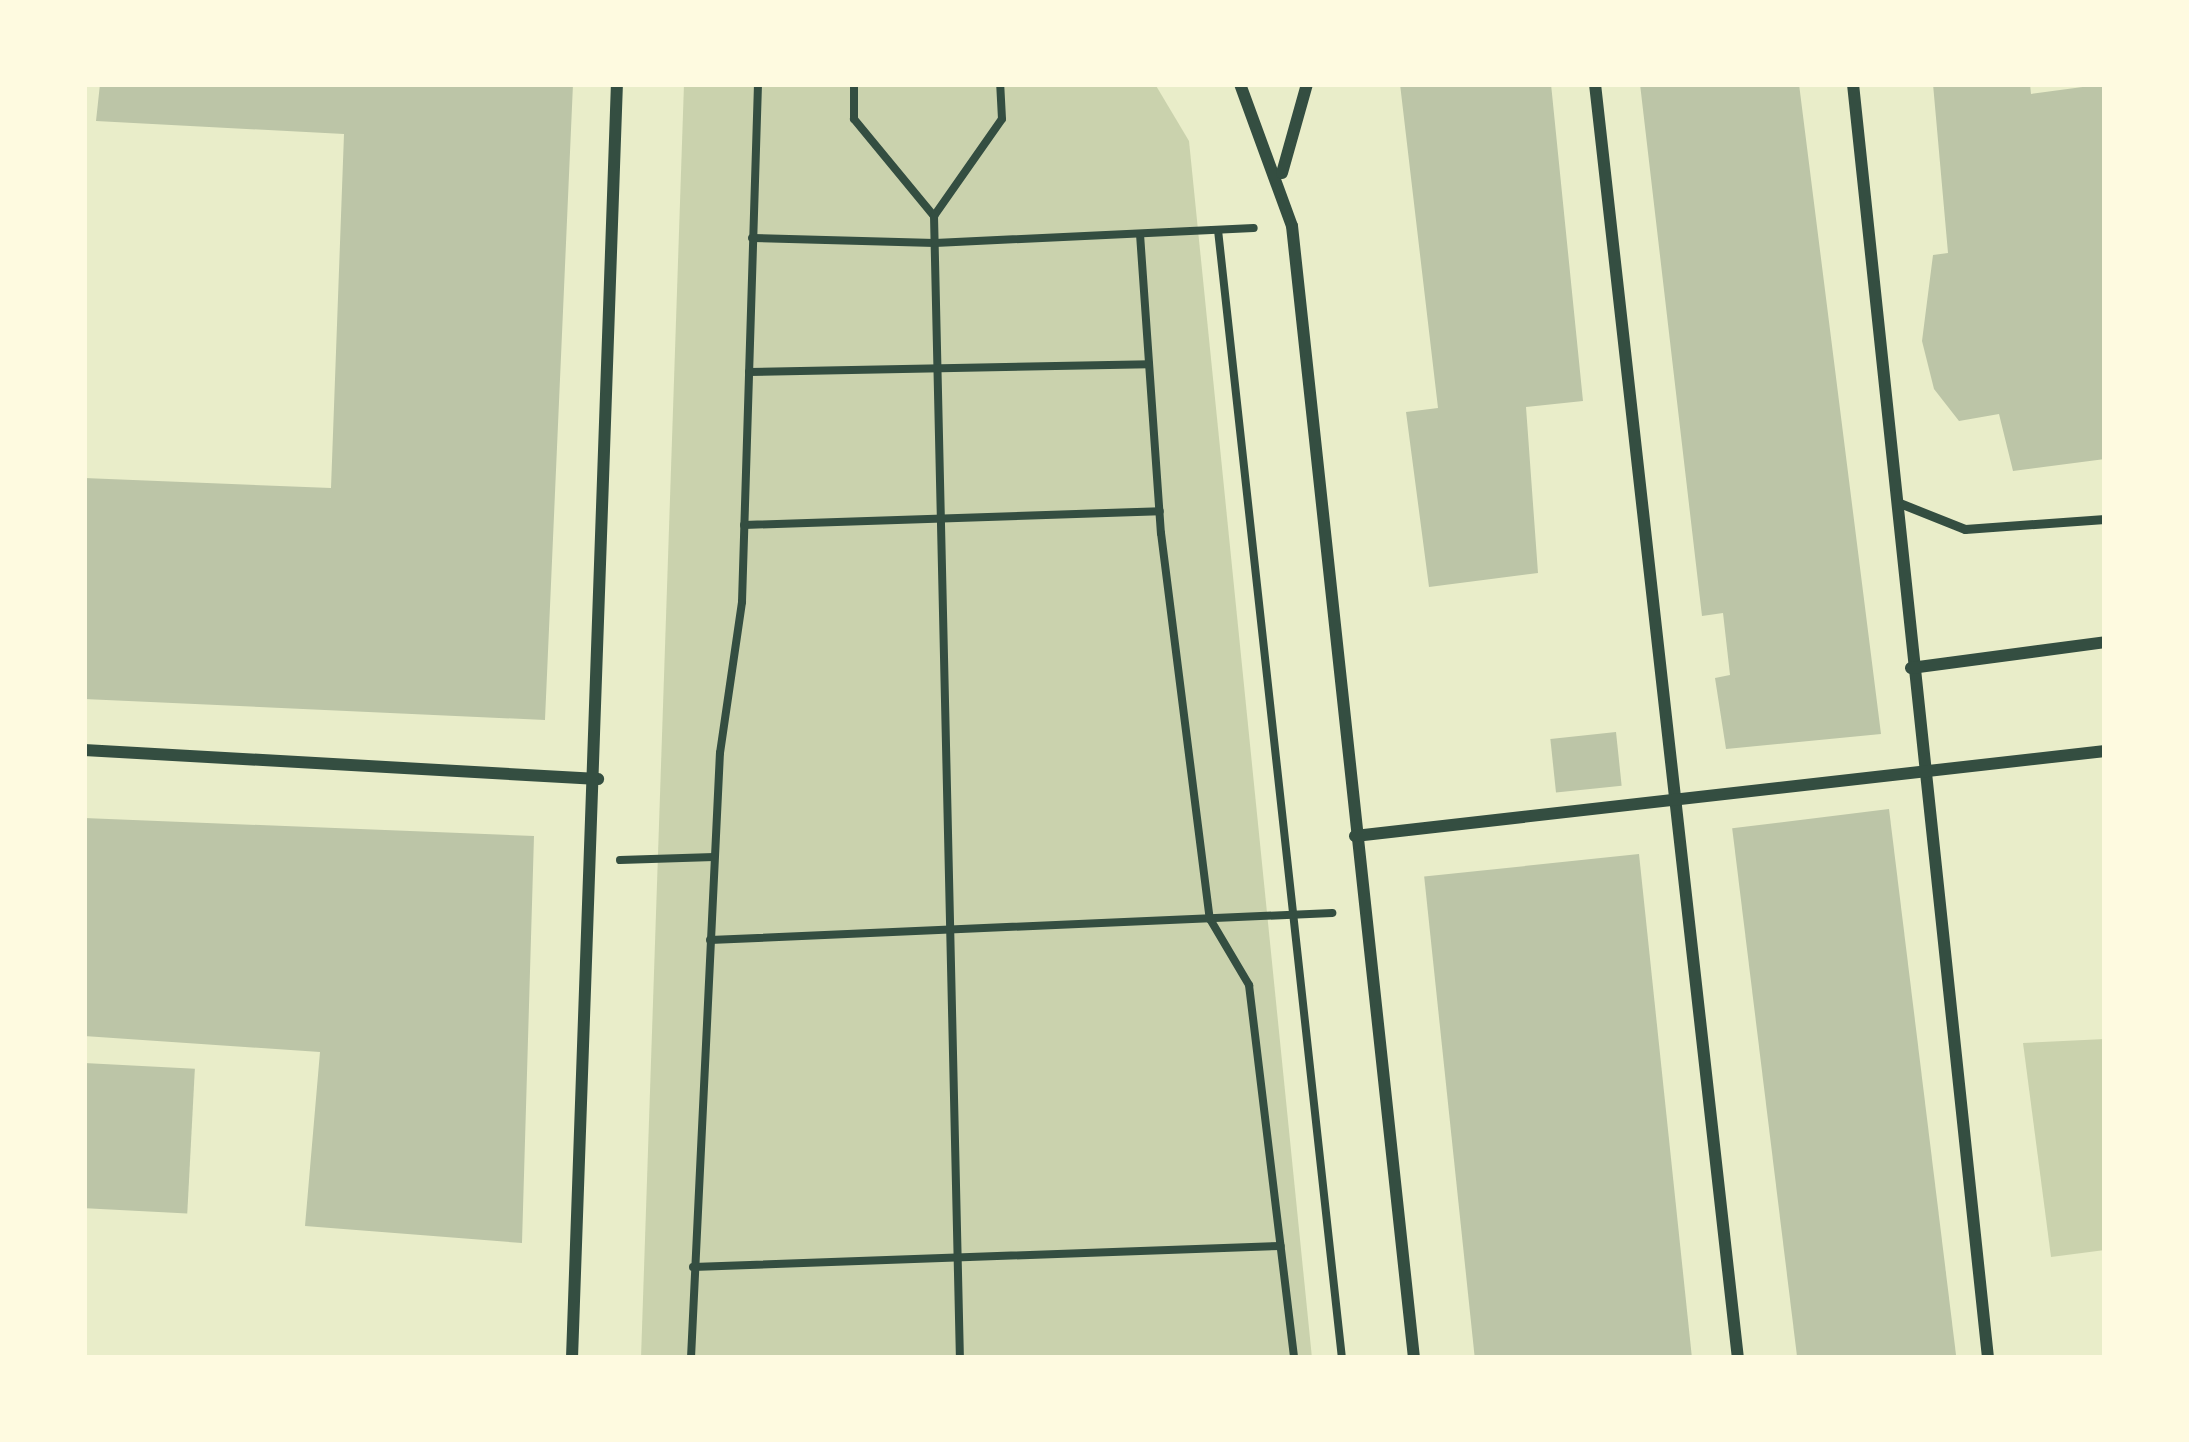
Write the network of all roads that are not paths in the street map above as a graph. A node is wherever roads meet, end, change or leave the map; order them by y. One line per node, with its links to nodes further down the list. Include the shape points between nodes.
1 (617, 84): 14 (street)
2 (1240, 84): 6 (street)
3 (1307, 84): 6 (street)
4 (1595, 84): 15 (street)
5 (1853, 84): 7 (street)
6 (1282, 174): 16 (street)
7 (1892, 500): 8 (lane, via 1965,529); 10 (street)
8 (2105, 519)
9 (2105, 642): 10 (street)
10 (1911, 668): 13 (street)
11 (84, 750): 14 (street)
12 (2105, 751): 13 (street)
13 (1922, 776): 15 (street); 20 (street)
14 (598, 779): 17 (street)
15 (1669, 801): 16 (street); 19 (street)
16 (1355, 836): 18 (street)
17 (572, 1358)
18 (1414, 1358)
19 (1738, 1358)
20 (1988, 1358)

